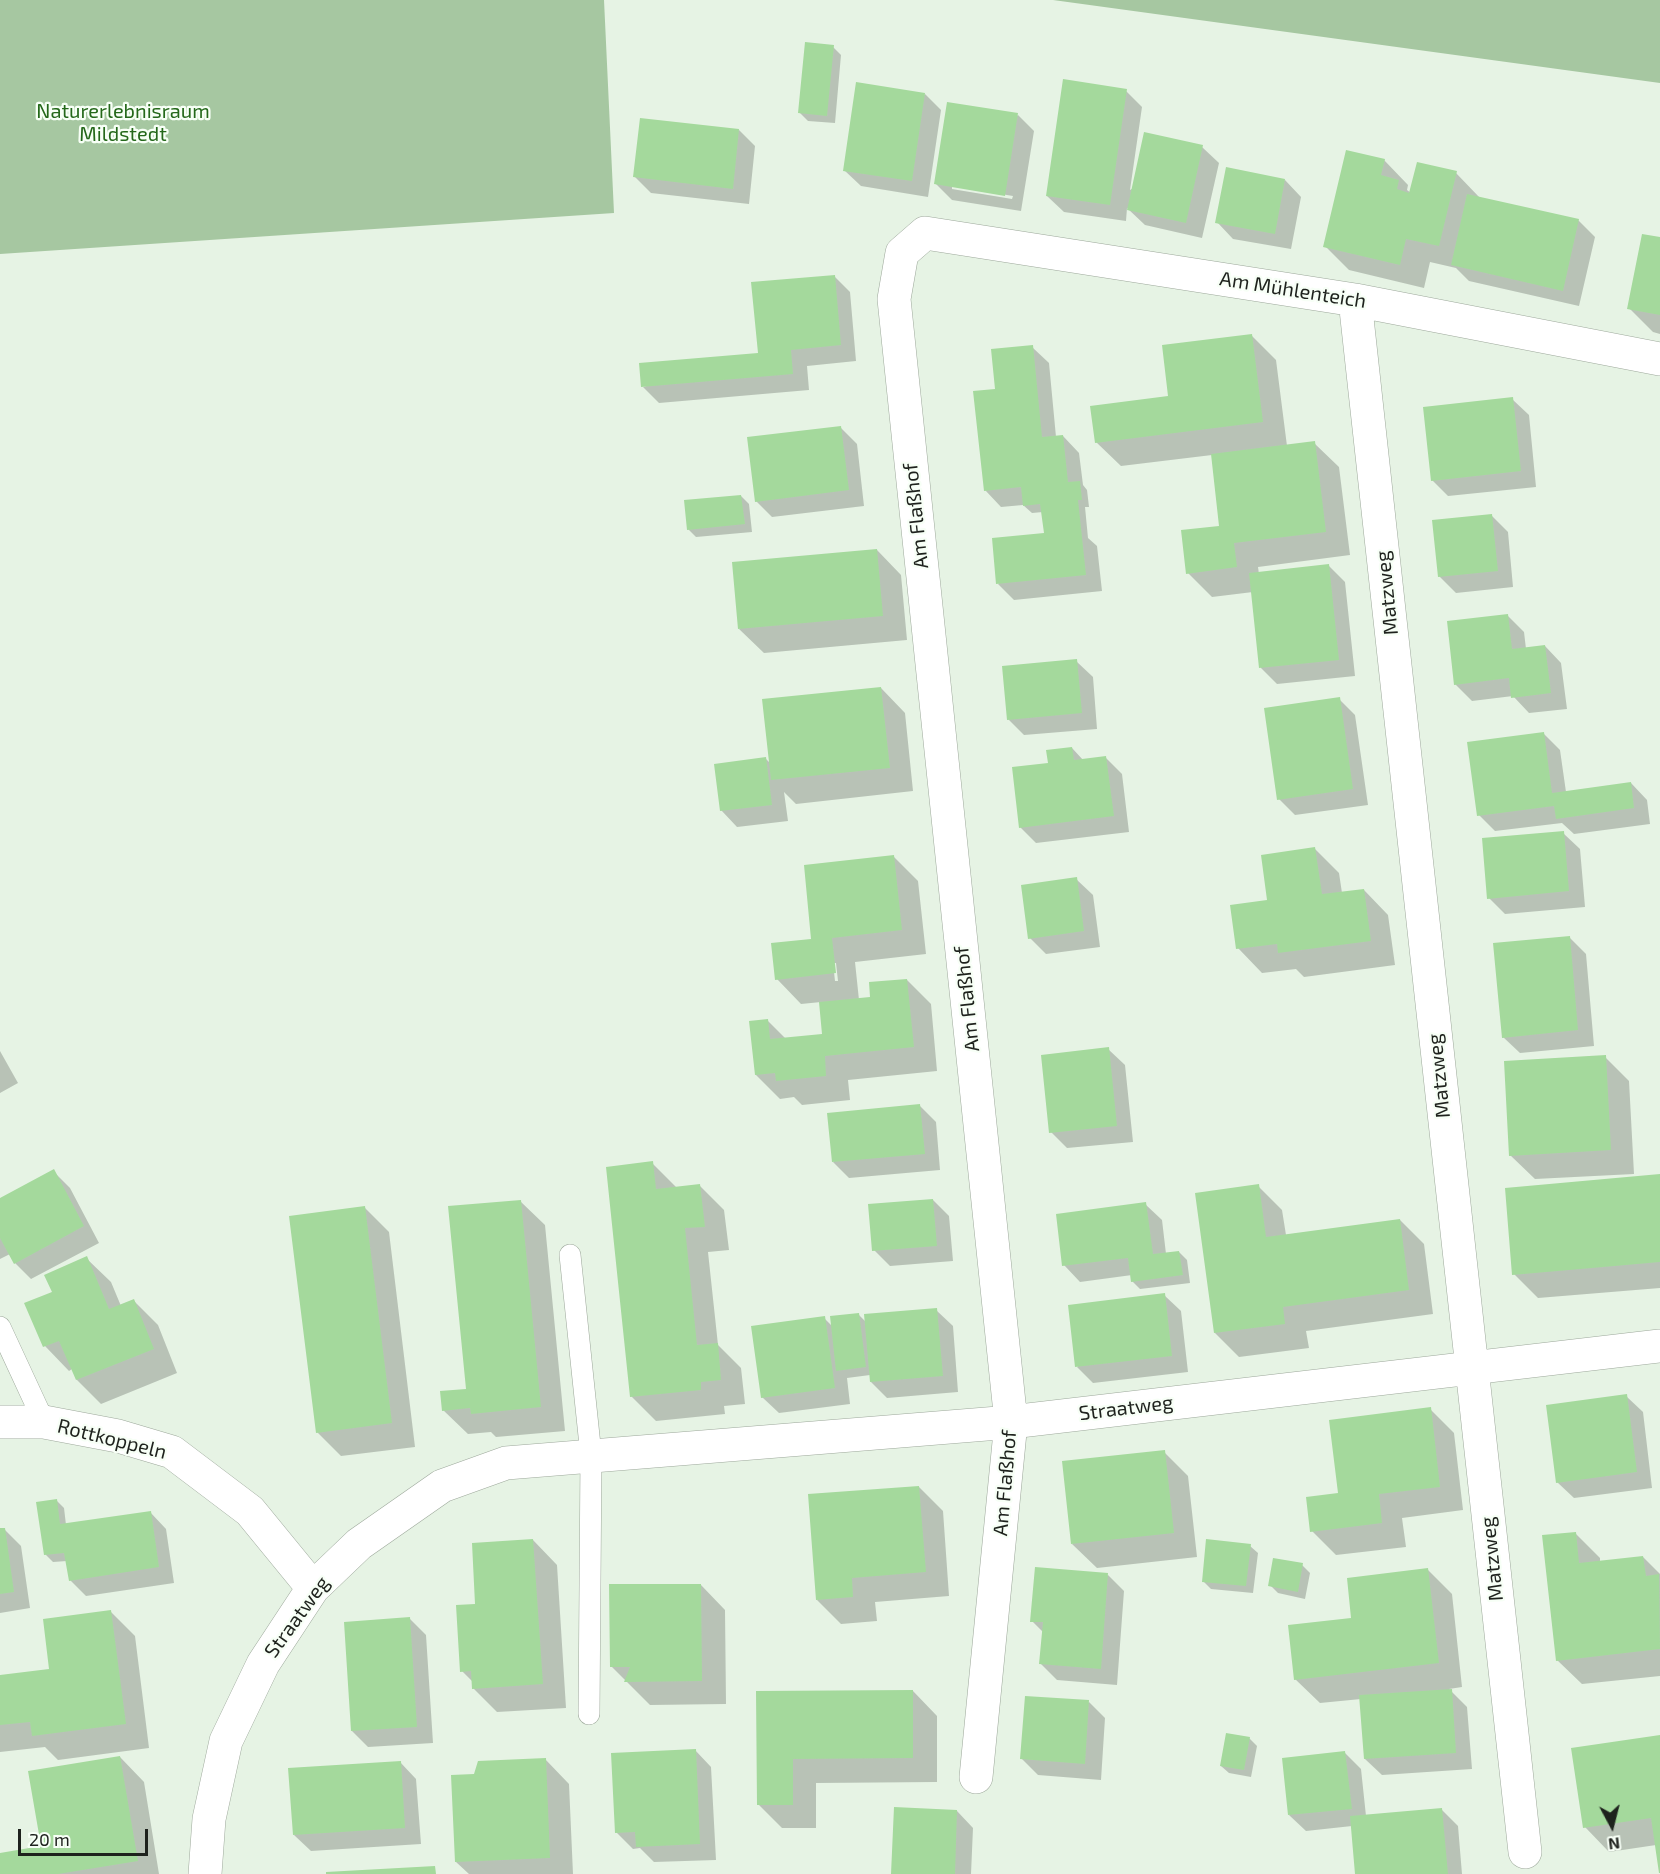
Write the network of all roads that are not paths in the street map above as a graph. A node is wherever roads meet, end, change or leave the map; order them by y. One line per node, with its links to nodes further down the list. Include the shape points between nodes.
1 (925, 233): 2 (street, Am Mühlenteich); 10 (street, Am Flaßhof, via 902,253 894,299)
2 (1355, 300): 3 (street, Am Mühlenteich); 7 (street, Matzweg)
3 (1660, 359)
4 (570, 1255): 11 (lane)
5 (0, 1328): 9 (lane)
6 (1660, 1346): 7 (street, Straatweg)
7 (1471, 1366): 10 (street, Straatweg); 15 (street, Matzweg)
8 (0, 1422): 9 (street, Rottkoppeln)
9 (44, 1422): 12 (street, Rottkoppeln, via 118,1436 172,1452 250,1511)
10 (1011, 1422): 11 (street, Straatweg); 14 (street, Am Flaßhof)
11 (591, 1455): 12 (street, Straatweg, via 506,1463 442,1486 359,1544); 13 (lane)
12 (313, 1588): 16 (street, Straatweg, via 263,1664 226,1741 209,1819)
13 (589, 1714)
14 (976, 1777)
15 (1525, 1852)
16 (205, 1874)

